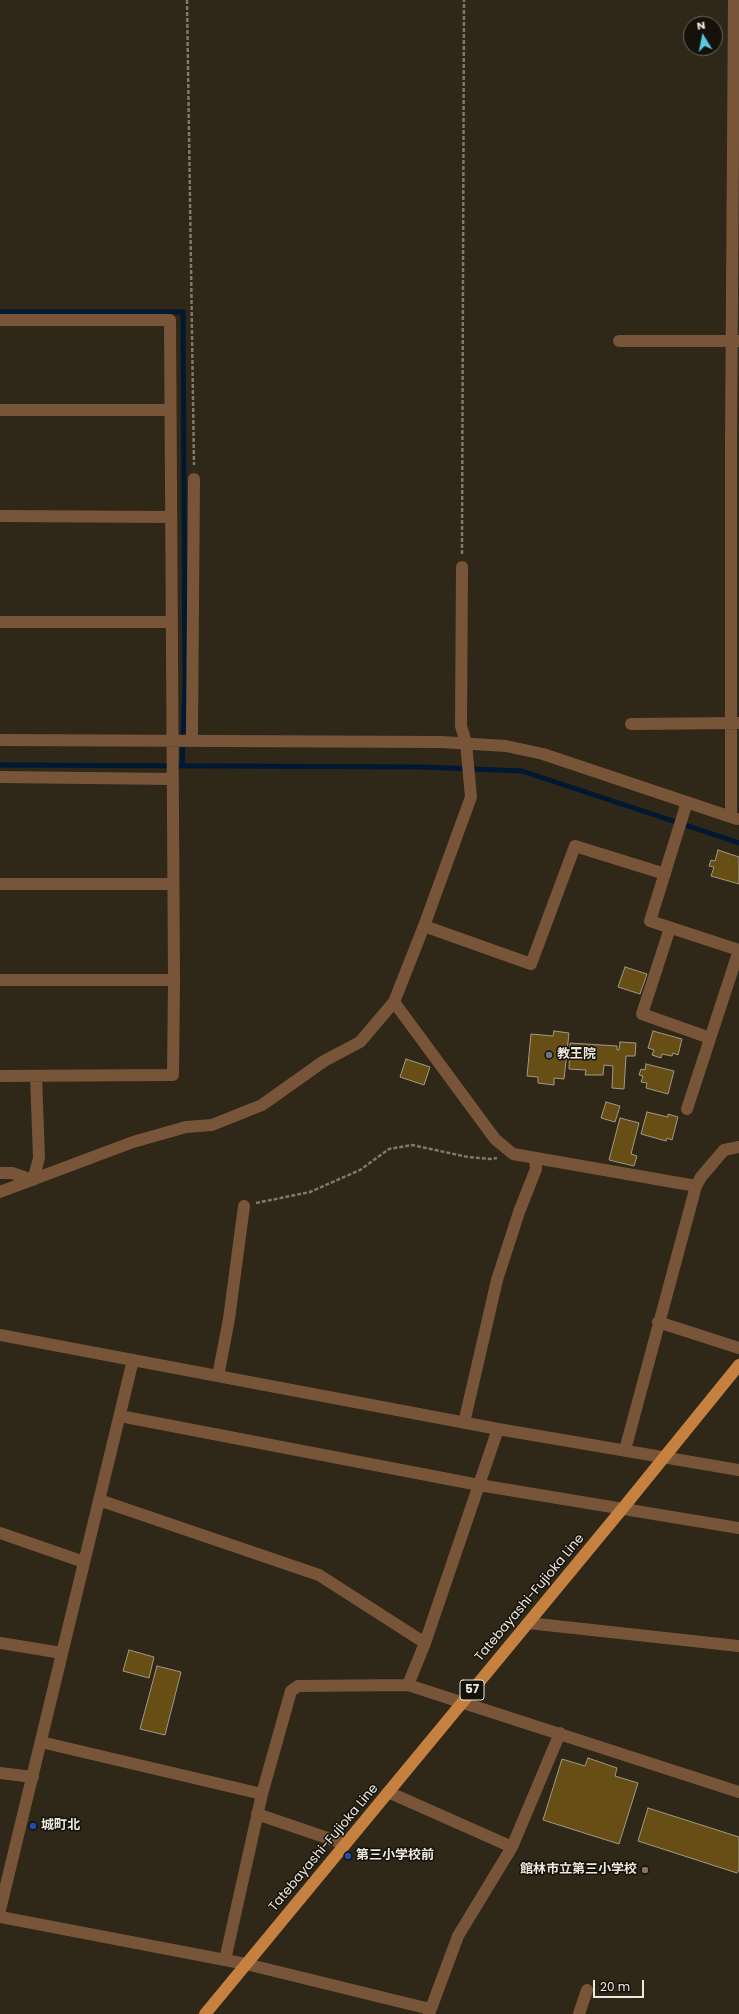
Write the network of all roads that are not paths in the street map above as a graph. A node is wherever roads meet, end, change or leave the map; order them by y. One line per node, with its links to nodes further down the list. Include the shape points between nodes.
1 (734, 0): 4 (street)
2 (0, 320): 7 (street, via 170,320)
3 (618, 341): 4 (street)
4 (735, 341): 5 (street)
5 (735, 389): 8 (street)
6 (0, 410): 7 (street)
7 (170, 410): 11 (street)
8 (735, 442): 15 (street)
9 (194, 478): 19 (street)
10 (0, 516): 11 (street)
11 (171, 516): 14 (street)
12 (462, 567): 20 (street, via 461,726)
13 (0, 622): 14 (street)
14 (171, 622): 18 (street)
15 (735, 723): 16 (street); 24 (street)
16 (632, 724)
17 (0, 740): 18 (street)
18 (172, 741): 19 (street); 22 (street)
19 (191, 741): 20 (street)
20 (466, 743): 23 (street, via 506,746 544,754); 28 (street, via 471,797)
21 (0, 777): 22 (street)
22 (172, 778): 27 (street)
23 (687, 802): 24 (street); 25 (street)
24 (735, 818)
25 (665, 874): 28 (street, via 575,846 531,964); 29 (street, via 650,921)
26 (0, 884): 27 (street)
27 (173, 884): 32 (street)
28 (424, 926): 33 (street)
29 (670, 928): 30 (street); 34 (street, via 642,1014)
30 (739, 950): 34 (street)
31 (0, 980): 32 (street)
32 (174, 980): 36 (street, via 173,1075)
33 (394, 1002): 39 (street, via 495,1139 512,1154); 41 (street, via 360,1042 324,1061 262,1105 212,1125 186,1127 133,1142)
34 (710, 1038): 37 (street)
35 (0, 1076): 36 (street)
36 (36, 1076): 41 (street, via 39,1158)
37 (687, 1109)
38 (739, 1147): 42 (street, via 724,1150 700,1177)
39 (535, 1159): 42 (street); 52 (street, via 536,1169 497,1280)
40 (0, 1173): 41 (street, via 12,1173)
41 (33, 1180): 43 (street)
42 (696, 1186): 45 (street)
43 (0, 1192)
44 (244, 1206): 50 (street, via 229,1319)
45 (658, 1322): 47 (street); 54 (street)
46 (0, 1335): 48 (street)
47 (739, 1348)
48 (133, 1360): 50 (street); 51 (street)
49 (739, 1365): 55 (main road, Tatebayashi-Fujioka Line / 57)
50 (218, 1376): 52 (street)
51 (120, 1416): 57 (street); 58 (street)
52 (464, 1423): 53 (street)
53 (498, 1429): 54 (street); 57 (street)
54 (625, 1450): 55 (street)
55 (664, 1456): 56 (street); 59 (main road, Tatebayashi-Fujioka Line / 57)
56 (739, 1470)
57 (479, 1484): 59 (street); 65 (street)
58 (99, 1500): 62 (street); 65 (street, via 319,1575)
59 (624, 1508): 60 (street); 63 (main road, Tatebayashi-Fujioka Line / 57)
60 (739, 1528)
61 (0, 1533): 62 (street)
62 (84, 1562): 67 (street)
63 (528, 1623): 66 (street); 69 (main road, Tatebayashi-Fujioka Line / 57)
64 (0, 1643): 67 (street)
65 (425, 1643): 68 (street)
66 (739, 1646)
67 (62, 1653): 71 (street)
68 (408, 1685): 69 (street); 76 (street, via 298,1686 291,1691)
69 (462, 1702): 70 (street); 74 (main road, Tatebayashi-Fujioka Line / 57)
70 (560, 1733): 75 (street); 79 (street)
71 (41, 1742): 73 (street); 76 (street)
72 (0, 1772): 73 (street)
73 (33, 1777): 80 (street)
74 (388, 1792): 78 (main road, Tatebayashi-Fujioka Line / 57); 79 (street)
75 (739, 1792)
76 (262, 1794): 77 (street)
77 (257, 1814): 78 (street); 82 (street)
78 (345, 1844): 83 (main road, Tatebayashi-Fujioka Line / 57)
79 (512, 1847): 85 (street, via 458,1936)
80 (0, 1910)
81 (0, 1917): 82 (street)
82 (225, 1960): 83 (street)
83 (246, 1964): 85 (street); 86 (main road, Tatebayashi-Fujioka Line / 57)
84 (587, 1990): 87 (street)
85 (430, 2012)
86 (205, 2014)
87 (579, 2014)

